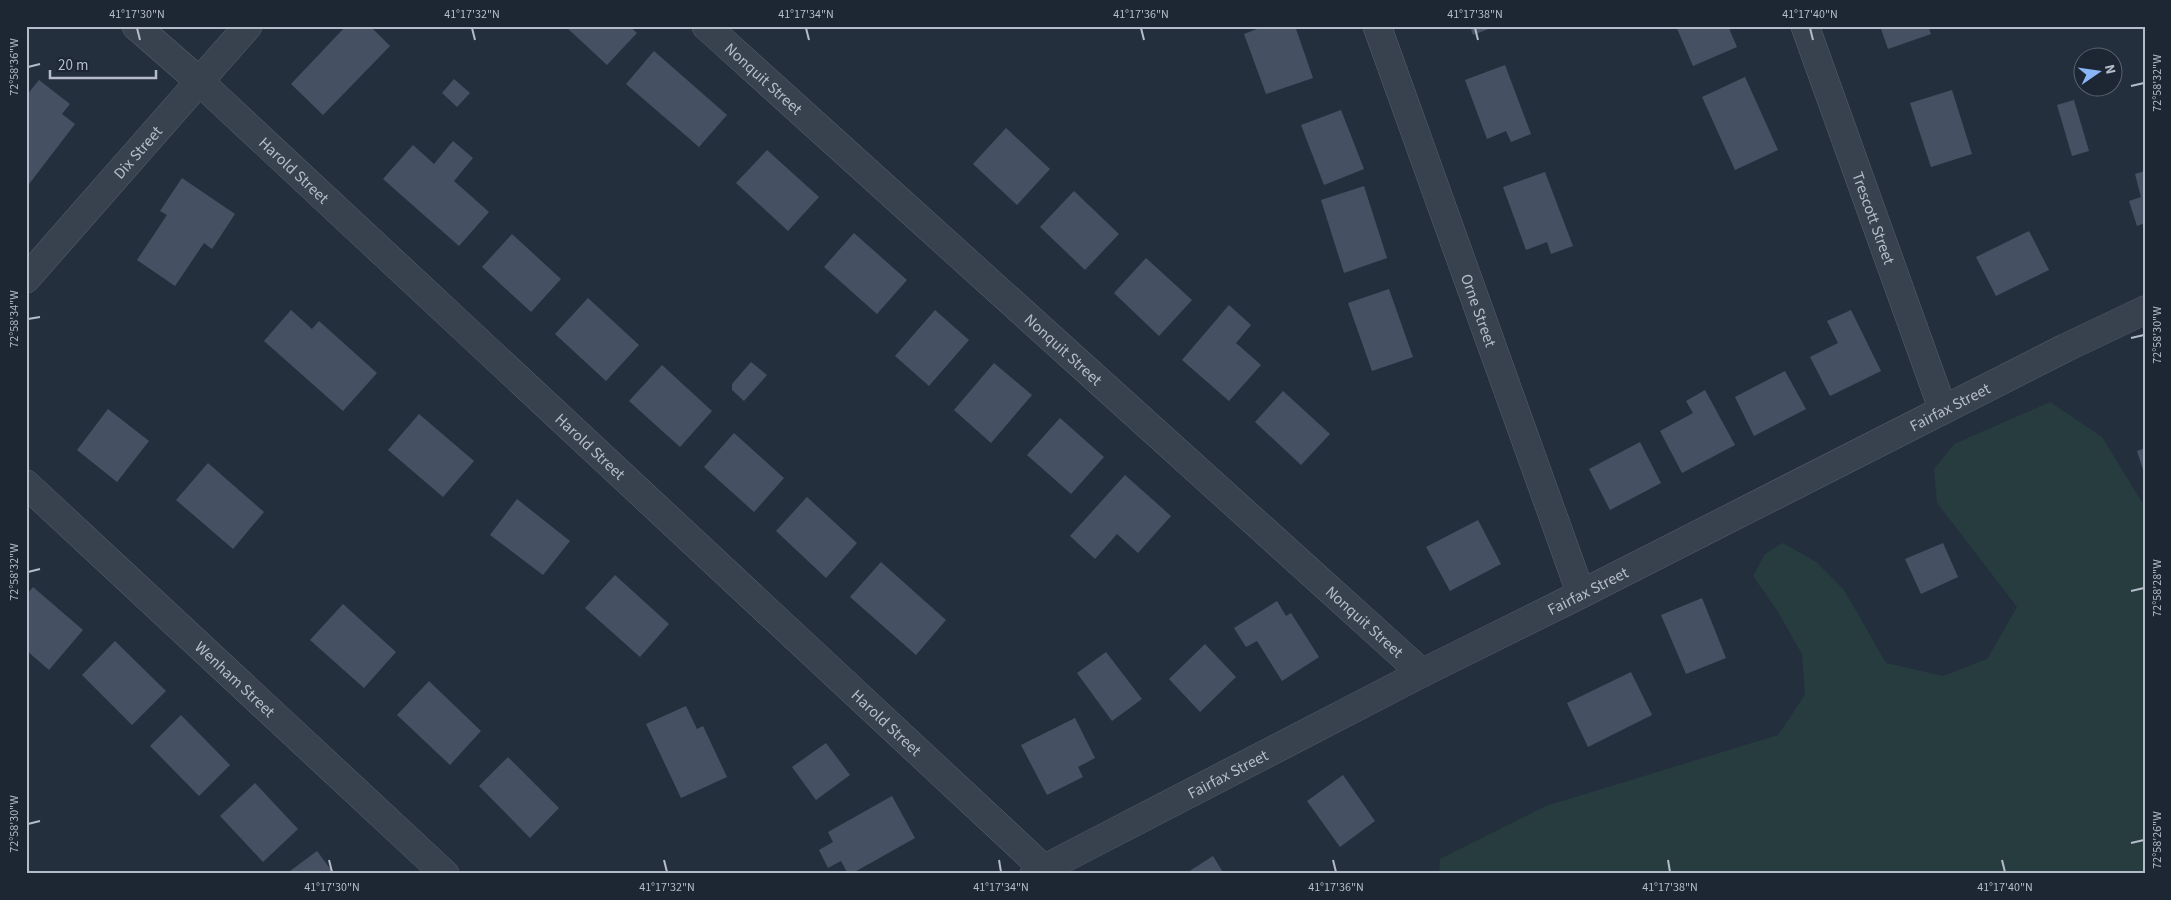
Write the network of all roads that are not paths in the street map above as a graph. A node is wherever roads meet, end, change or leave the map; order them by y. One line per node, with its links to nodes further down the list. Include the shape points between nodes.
1 (136, 26): 6 (street, Harold Street)
2 (248, 26): 6 (street, Dix Street)
3 (706, 26): 12 (street, Nonquit Street)
4 (1377, 26): 11 (street, Orne Street)
5 (1805, 26): 9 (street, Trescott Street)
6 (199, 82): 7 (street, Dix Street); 13 (street, Harold Street)
7 (26, 279)
8 (2145, 310): 9 (street, Fairfax Street)
9 (1943, 410): 11 (street, Fairfax Street)
10 (26, 484): 14 (street, Wenham Street)
11 (1581, 594): 12 (street, Fairfax Street)
12 (1422, 673): 13 (street, Fairfax Street)
13 (1039, 871)
14 (445, 874)

